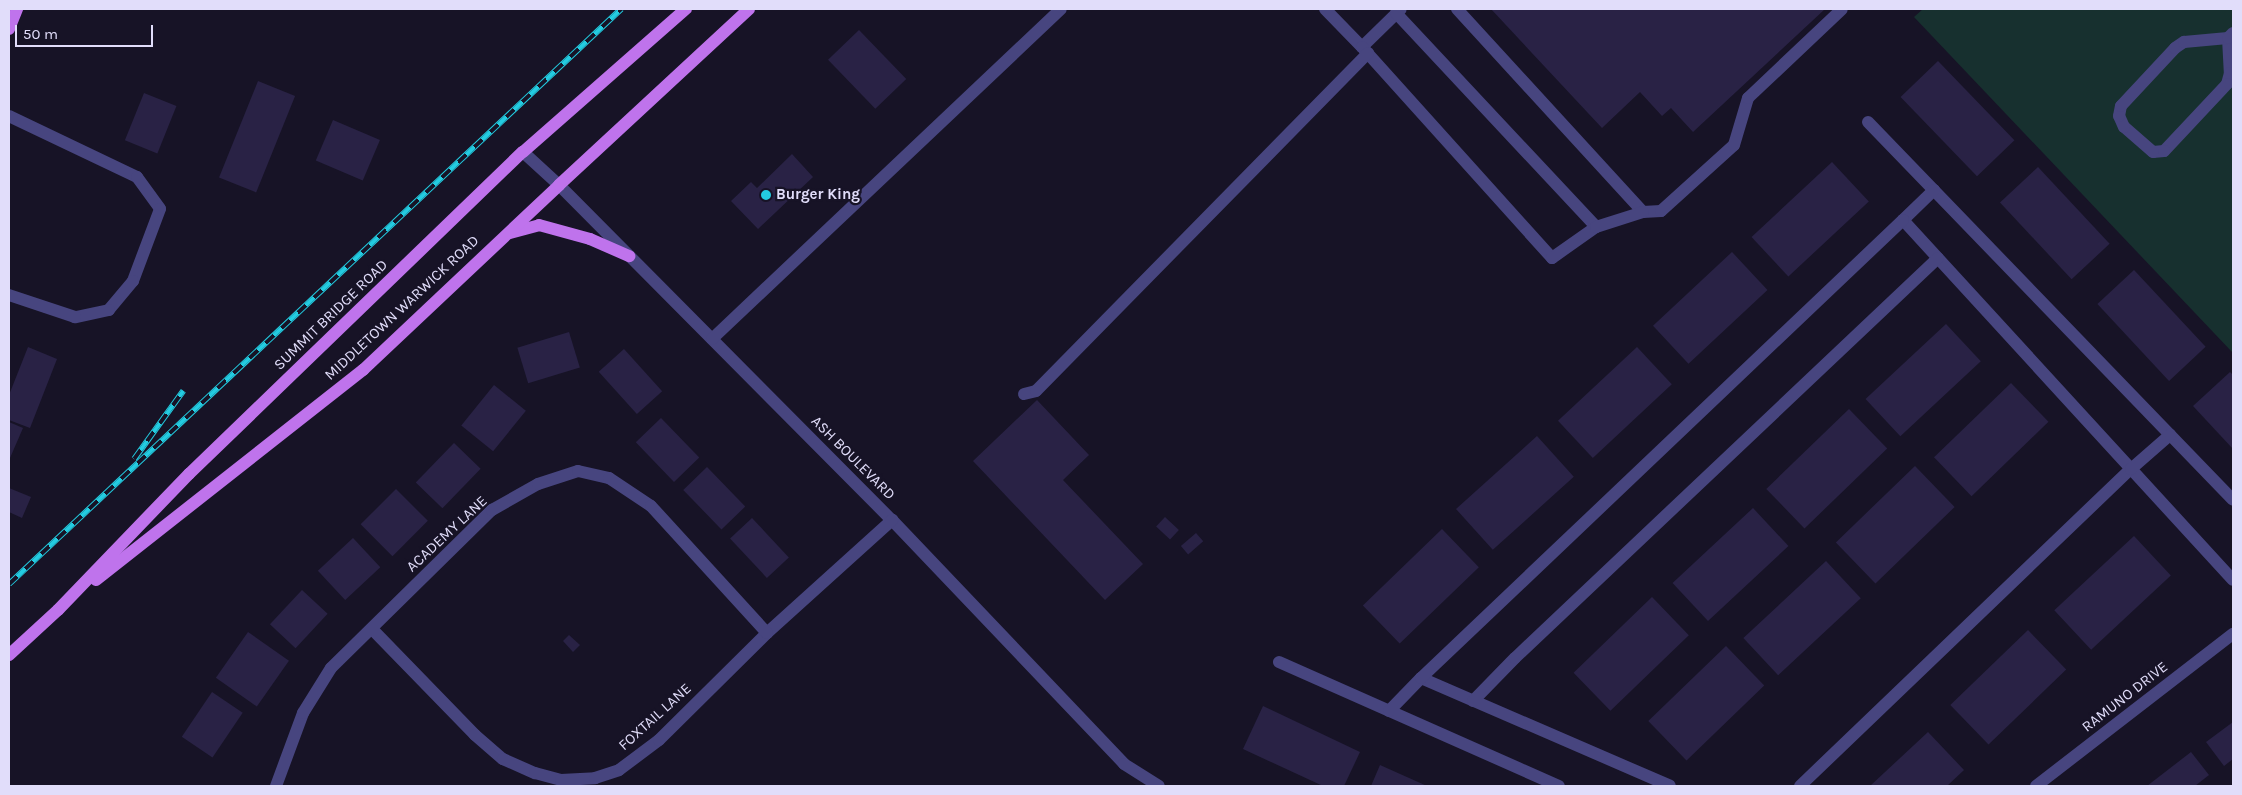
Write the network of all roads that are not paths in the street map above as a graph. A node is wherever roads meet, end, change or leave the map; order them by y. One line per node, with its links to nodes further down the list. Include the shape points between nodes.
1 (17, 9): 9 (main road)
2 (686, 9): 14 (main road, SUMMIT BRIDGE ROAD)
3 (749, 9): 15 (main road, MIDDLETOWN WARWICK ROAD)
4 (1061, 9): 24 (street)
5 (1325, 9): 11 (street)
6 (1457, 9): 17 (street)
7 (1842, 9): 17 (street, via 1748,98 1734,145 1661,211)
8 (1398, 11): 11 (street); 19 (street)
9 (9, 30)
10 (2231, 35): 10 (street, via 2184,42 2120,106 2119,116 2124,126 2153,152 2169,147 2227,84)
11 (1365, 50): 19 (street, via 1552,258); 25 (street, via 1036,391)
12 (9, 116): 23 (street, via 138,177 160,209 133,281 109,310 75,317)
13 (1868, 122): 16 (street)
14 (523, 152): 15 (street, ASH BOULEVARD); 31 (main road, SUMMIT BRIDGE ROAD, via 189,474)
15 (559, 185): 20 (main road, MIDDLETOWN WARWICK ROAD); 21 (street, ASH BOULEVARD)
16 (1934, 190): 18 (street); 26 (street)
17 (1644, 212): 19 (street)
18 (1903, 220): 22 (street); 37 (street)
19 (1596, 227)
20 (507, 233): 21 (main road, via 539,225 590,238); 31 (main road, MIDDLETOWN WARWICK ROAD, via 363,370)
21 (629, 256): 24 (street, ASH BOULEVARD)
22 (1938, 258): 27 (street); 38 (street)
23 (9, 295)
24 (712, 339): 29 (street, ASH BOULEVARD)
25 (1024, 394)
26 (2170, 435): 27 (street); 28 (street)
27 (2132, 469): 30 (street); 44 (street)
28 (2233, 500)
29 (892, 520): 33 (street, FOXTAIL LANE); 41 (street, ASH BOULEVARD, via 1124,764)
30 (2233, 580)
31 (58, 610): 35 (main road, SUMMIT BRIDGE ROAD)
32 (372, 628): 33 (street, FOXTAIL LANE, via 475,735 503,759 561,780 595,778 619,770 659,740); 33 (street, ACADEMY LANE, via 492,510 538,484 578,472 609,478 652,506); 40 (street, ACADEMY LANE, via 331,668 303,713)
33 (767, 633)
34 (2233, 634): 45 (street, RAMUNO DRIVE)
35 (9, 656)
36 (1279, 662): 39 (street)
37 (1421, 678): 38 (street); 39 (street)
38 (1473, 700): 43 (street)
39 (1390, 711): 42 (street)
40 (276, 786)
41 (1159, 786)
42 (1559, 786)
43 (1670, 786)
44 (1800, 786)
45 (2036, 786)

